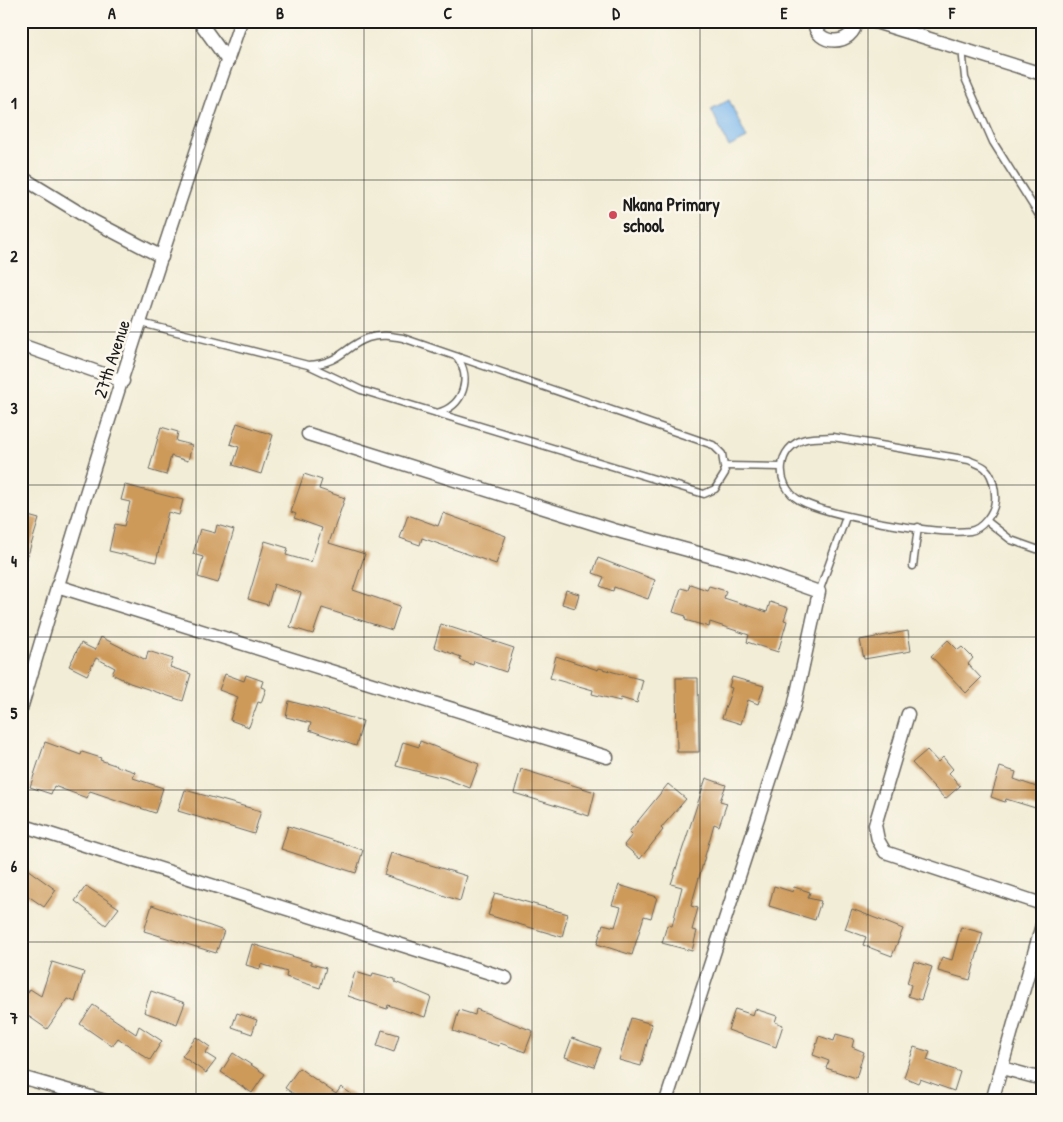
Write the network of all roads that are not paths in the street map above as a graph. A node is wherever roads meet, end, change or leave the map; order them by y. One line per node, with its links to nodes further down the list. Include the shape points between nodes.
1 (199, 21): 7 (street)
2 (242, 21): 7 (street, 27th Avenue)
3 (814, 21): 4 (street, via 819,35 828,41 839,42 849,37)
4 (856, 21)
5 (872, 21): 6 (street)
6 (962, 48): 8 (street); 10 (lane, via 965,78 993,142)
7 (228, 61): 11 (street, 27th Avenue)
8 (1042, 74)
9 (21, 177): 11 (street, via 93,221)
10 (1042, 220)
11 (162, 257): 12 (street, 27th Avenue)
12 (142, 323): 15 (lane); 16 (street, 27th Avenue)
13 (21, 346): 16 (street)
14 (457, 357): 15 (lane, via 403,338 384,335 367,338 336,360); 17 (lane, via 465,377 463,392 449,408); 19 (lane, via 713,445 722,454)
15 (308, 366): 17 (lane, via 361,390)
16 (123, 381): 26 (street, 27th Avenue)
17 (436, 413): 19 (lane, via 704,494 720,484)
18 (308, 434): 27 (street, via 605,528 746,566)
19 (726, 466): 20 (lane)
20 (781, 467): 21 (lane, via 783,483 798,499); 22 (lane, via 787,451 805,439 833,437 969,460 986,468 994,485 996,502)
21 (846, 517): 23 (lane); 27 (lane)
22 (987, 521): 23 (lane, via 972,531); 24 (lane, via 1011,540)
23 (918, 527): 25 (lane)
24 (1042, 551)
25 (913, 566)
26 (57, 586): 28 (street, 27th Avenue); 30 (street)
27 (819, 592): 39 (street, via 794,707)
28 (21, 708)
29 (908, 714): 32 (street, via 875,825 885,852)
30 (607, 757)
31 (21, 825): 34 (street)
32 (1042, 904)
33 (1042, 925): 35 (street)
34 (506, 978)
35 (1002, 1068): 37 (street); 40 (street)
36 (21, 1077): 38 (street)
37 (1042, 1079)
38 (105, 1101)
39 (666, 1101)
40 (992, 1101)

